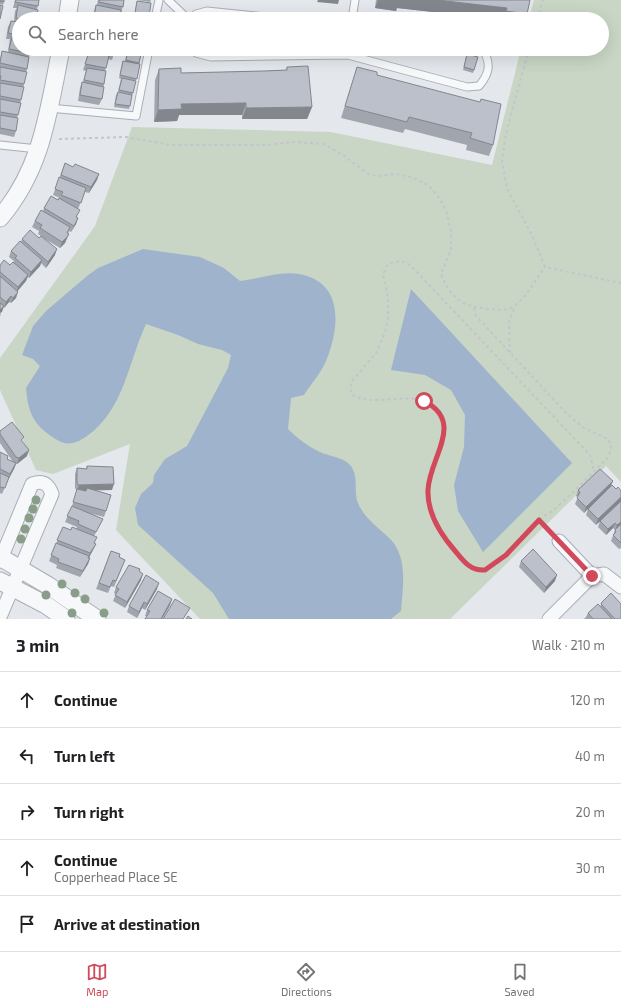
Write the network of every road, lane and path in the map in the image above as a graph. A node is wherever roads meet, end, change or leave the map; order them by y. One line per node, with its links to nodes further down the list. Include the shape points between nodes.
1 (70, 0): 6 (street)
2 (159, 0): 7 (lane)
3 (168, 0): 8 (lane)
4 (355, 0): 11 (lane)
5 (543, 0): 12 (path)
6 (68, 12)
7 (156, 12)
8 (181, 12)
9 (202, 12): 10 (lane)
10 (224, 12)
11 (353, 12)
12 (539, 12)
13 (60, 56): 20 (street)
14 (148, 56): 20 (lane, via 136,116)
15 (207, 56): 16 (lane)
16 (280, 56)
17 (352, 56): 18 (lane, via 467,87 479,86 486,78 489,60)
18 (487, 56)
19 (527, 56): 25 (path, via 506,133 502,162 507,189 532,235)
20 (49, 108): 23 (street)
21 (59, 140): 28 (path, via 126,137 171,145 266,145 311,142 324,144 368,174 411,177 428,185 446,210 451,231 450,250 441,274 446,287 458,299)
22 (0, 145): 23 (lane)
23 (40, 149): 24 (street, via 23,187)
24 (0, 218)
25 (545, 267): 26 (path); 27 (path, via 525,296)
26 (621, 283)
27 (515, 305): 28 (path, via 500,310); 29 (path, via 509,322)
28 (474, 308): 29 (path, via 476,316)
29 (510, 354): 30 (path, via 572,419 584,428 608,439 611,450 607,459)
30 (594, 472): 31 (path, via 559,506); 31 (path, via 590,455 415,270 400,261 390,263 383,275 388,298 385,332 377,352 351,382 351,394 370,401 414,399 433,406 440,413 444,422 444,433 429,482 429,507 433,519 469,567 485,570 495,564 520,542)
31 (539, 520): 32 (path)
32 (559, 541): 35 (street)
33 (0, 559): 34 (street); 34 (street, via 32,484 44,482 52,494)
34 (21, 568): 36 (street); 40 (street)
35 (592, 576): 37 (street, via 604,574); 41 (street)
36 (6, 584): 38 (street); 39 (street)
37 (621, 587)
38 (0, 617)
39 (66, 619)
40 (97, 619)
41 (549, 619)

